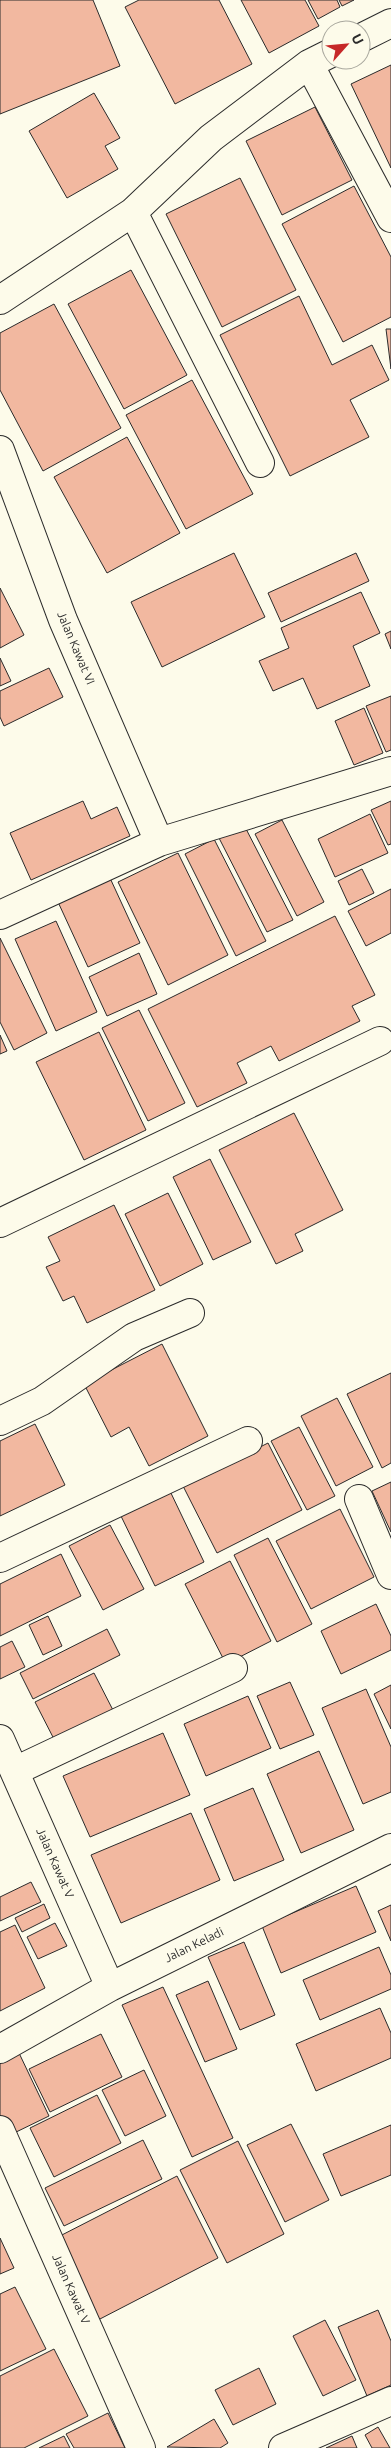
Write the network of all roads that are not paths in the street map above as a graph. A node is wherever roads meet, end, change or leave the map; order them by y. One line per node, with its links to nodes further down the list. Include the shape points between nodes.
1 (391, 23): 2 (street)
2 (371, 33)
3 (320, 59): 4 (street, via 211,138); 5 (street)
4 (133, 212): 6 (street); 8 (street)
5 (391, 218)
6 (0, 300)
7 (0, 450): 10 (street, Jalan Kawat VI, via 63,620)
8 (260, 463)
9 (391, 771): 10 (street)
10 (159, 842): 11 (street)
11 (0, 915)
12 (380, 1041): 13 (street)
13 (0, 1223)
14 (190, 1314): 15 (street, via 134,1337 42,1401)
15 (0, 1421)
16 (248, 1441): 18 (street)
17 (359, 1499): 19 (street)
18 (0, 1558)
19 (391, 1575)
20 (233, 1668): 22 (street)
21 (0, 1739): 22 (street, Jalan Kawat V)
22 (15, 1771): 24 (street, Jalan Kawat V)
23 (391, 1848): 24 (street, Jalan Keladi)
24 (110, 1986): 25 (street, Jalan Keladi)
25 (0, 2048)
26 (0, 2130): 28 (street, Jalan Kawat V)
27 (391, 2401): 29 (street)
28 (141, 2448)
29 (283, 2448)

